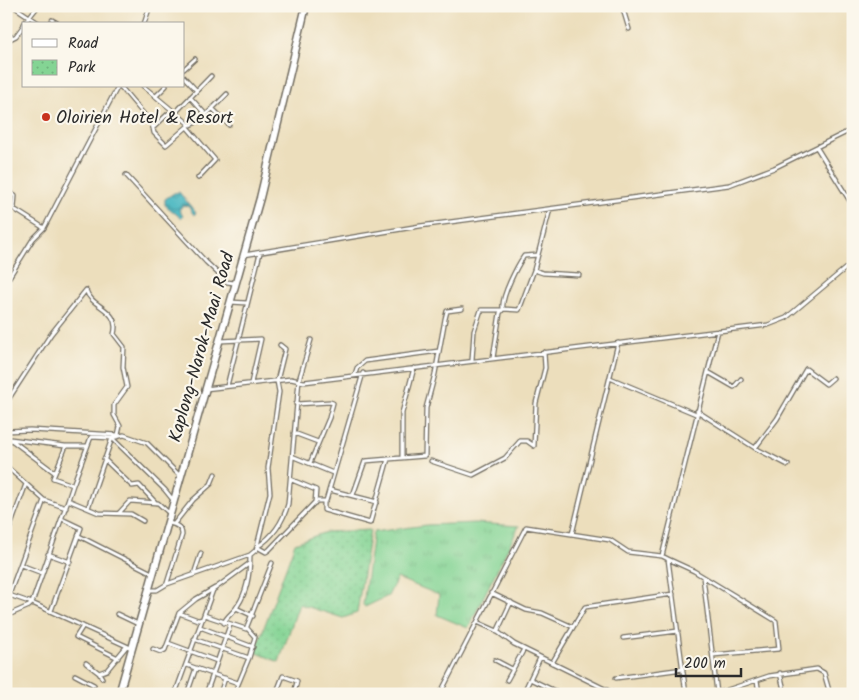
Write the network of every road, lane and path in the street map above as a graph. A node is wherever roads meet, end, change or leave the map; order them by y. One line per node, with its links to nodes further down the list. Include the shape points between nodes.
1 (13, 6): 6 (street)
2 (38, 6): 6 (street)
3 (150, 6): 11 (street)
4 (306, 6): 45 (highway, Kaplong-Narok-Maai Road)
5 (622, 6): 13 (street)
6 (30, 18): 8 (street); 9 (street)
7 (52, 20): 10 (street)
8 (26, 22)
9 (37, 22)
10 (56, 22)
11 (145, 22)
12 (22, 27): 15 (street)
13 (629, 29)
14 (6, 32): 15 (street)
15 (12, 37): 16 (street)
16 (6, 46)
17 (196, 59): 18 (street)
18 (185, 68)
19 (211, 76): 25 (street)
20 (185, 78): 25 (street)
21 (118, 88): 42 (street)
22 (121, 88): 34 (street)
23 (146, 88): 27 (street)
24 (164, 88): 27 (street)
25 (196, 90): 28 (street)
26 (227, 94): 29 (street)
27 (156, 96): 30 (street)
28 (190, 97): 30 (street); 31 (street)
29 (213, 109): 31 (street); 32 (street)
30 (173, 111): 33 (street); 34 (street)
31 (206, 115): 33 (street)
32 (229, 125)
33 (188, 126): 34 (street, via 167,145); 38 (street, via 215,160)
34 (153, 128)
35 (853, 128): 36 (street)
36 (817, 148): 40 (street); 41 (street, via 729,185)
37 (126, 175): 50 (street, via 206,262 227,282)
38 (198, 178)
39 (6, 190): 42 (street, via 15,196 14,209)
40 (853, 206)
41 (550, 209): 43 (street); 44 (street)
42 (44, 228): 49 (street, via 32,239)
43 (260, 252): 45 (street); 52 (street)
44 (538, 255): 47 (street); 54 (street, via 524,256 502,300)
45 (242, 256): 50 (highway, Kaplong-Narok-Maai Road)
46 (853, 262): 55 (street, via 779,322)
47 (534, 270): 48 (street); 54 (street, via 519,310)
48 (579, 275)
49 (6, 282)
50 (234, 283): 51 (highway, Kaplong-Narok-Maai Road)
51 (229, 302): 52 (street); 57 (highway, Kaplong-Narok-Maai Road)
52 (247, 303): 58 (street)
53 (462, 309): 61 (street, via 447,311)
54 (503, 310): 63 (street); 64 (street, via 481,310 474,331)
55 (718, 331): 59 (street); 67 (street)
56 (312, 340): 73 (street)
57 (218, 341): 58 (street); 77 (highway, Kaplong-Narok-Maai Road)
58 (238, 341): 75 (street, via 261,339); 76 (street)
59 (618, 343): 62 (street); 70 (street)
60 (280, 345): 74 (street, via 284,349)
61 (439, 351): 65 (street); 69 (street, via 365,360)
62 (544, 352): 63 (street); 94 (street, via 545,368 536,403 534,446 520,440 505,458 471,475)
63 (493, 358): 64 (street)
64 (472, 360): 65 (street)
65 (437, 364): 66 (street); 91 (street, via 426,408 424,456)
66 (414, 368): 68 (street); 91 (street, via 402,413)
67 (708, 371): 72 (street, via 734,387); 80 (street)
68 (363, 373): 69 (street); 100 (street)
69 (354, 374): 73 (street)
70 (610, 378): 80 (street); 122 (street)
71 (833, 378): 89 (street, via 826,384 806,369 777,419)
72 (741, 379)
73 (299, 380): 74 (street); 79 (street)
74 (277, 381): 75 (street); 125 (street, via 279,392 268,468 270,493)
75 (251, 383): 76 (street)
76 (227, 386): 77 (street)
77 (204, 389): 102 (highway, Kaplong-Narok-Maai Road)
78 (6, 402): 83 (street, via 86,290 89,297 111,314 116,329 114,334 124,347 123,368 127,387 114,404 114,415 119,423)
79 (296, 404): 82 (street); 86 (street, via 333,404)
80 (696, 412): 89 (street); 129 (street)
81 (6, 431): 83 (street); 85 (street)
82 (294, 433): 86 (street); 90 (street)
83 (118, 435): 84 (street); 102 (street, via 147,443)
84 (112, 438): 88 (street, via 91,437); 92 (street); 110 (street)
85 (10, 439): 87 (street); 98 (street)
86 (318, 442): 95 (street)
87 (66, 446): 88 (street); 98 (street)
88 (87, 446): 105 (street)
89 (755, 448): 96 (street)
90 (294, 457): 95 (street); 103 (street)
91 (402, 457): 93 (street)
92 (104, 459): 113 (street, via 132,486 138,484); 116 (street)
93 (388, 459): 107 (street, via 365,461); 112 (street)
94 (431, 460)
95 (310, 462): 100 (street)
96 (788, 465)
97 (7, 467): 99 (street); 104 (street)
98 (54, 472): 105 (street, via 54,479)
99 (6, 473)
100 (334, 473): 106 (street)
101 (215, 474): 121 (street, via 211,484)
102 (180, 476): 110 (highway, Kaplong-Narok-Maai Road)
103 (292, 480): 114 (street, via 316,490); 125 (street, via 284,518)
104 (26, 484): 108 (street); 124 (street)
105 (73, 485): 109 (street)
106 (330, 490): 107 (street); 111 (street)
107 (353, 495): 112 (street)
108 (44, 500): 115 (street); 134 (street)
109 (68, 500): 115 (street); 116 (street)
110 (173, 501): 118 (highway, Kaplong-Narok-Maai Road)
111 (324, 502): 112 (street, via 324,510 370,523); 114 (street)
112 (377, 502)
113 (156, 503): 117 (street, via 130,500); 118 (street)
114 (315, 503): 125 (street, via 269,550 266,552)
115 (66, 508): 119 (street)
116 (88, 508): 117 (street, via 98,513)
117 (119, 513): 120 (street, via 135,516)
118 (170, 514): 121 (highway, Kaplong-Narok-Maai Road)
119 (62, 519): 123 (street, via 81,527); 127 (street)
120 (144, 522)
121 (171, 524): 136 (highway, Kaplong-Narok-Maai Road); 139 (street, via 181,530 182,535)
122 (572, 534): 129 (street, via 610,540 628,552); 142 (street, via 526,527)
123 (79, 536): 131 (street); 136 (street)
124 (6, 538)
125 (257, 547): 128 (street)
126 (201, 553): 137 (street)
127 (48, 554): 131 (street); 135 (street)
128 (250, 556): 132 (street); 137 (street)
129 (662, 556): 130 (street)
130 (668, 559): 138 (street); 144 (street)
131 (70, 562): 148 (street)
132 (250, 563): 140 (street); 147 (street, via 246,587)
133 (272, 563): 152 (street)
134 (21, 565): 135 (street); 143 (street)
135 (42, 574): 145 (street)
136 (154, 574): 141 (highway, Kaplong-Narok-Maai Road)
137 (194, 575): 139 (street)
138 (703, 576): 174 (street); 174 (street, via 776,621 779,649)
139 (167, 584): 141 (street, via 157,590)
140 (215, 588): 149 (street); 153 (street)
141 (148, 590): 156 (highway, Kaplong-Narok-Maai Road)
142 (491, 593): 146 (street); 154 (street)
143 (8, 594): 145 (street)
144 (673, 594): 160 (street, via 585,607); 162 (street)
145 (32, 602): 148 (street); 151 (street)
146 (510, 602): 160 (street); 163 (street)
147 (236, 608): 152 (street); 155 (street)
148 (51, 611): 158 (street)
149 (179, 613): 153 (street, via 198,620); 167 (street)
150 (117, 614): 156 (street)
151 (6, 616)
152 (252, 616): 161 (street)
153 (204, 617): 155 (street); 159 (street)
154 (477, 622): 163 (street); 209 (street)
155 (224, 623): 157 (street)
156 (138, 624): 168 (highway, Kaplong-Narok-Maai Road)
157 (230, 625): 161 (street); 164 (street)
158 (83, 626): 168 (street); 175 (street, via 76,637)
159 (200, 627): 164 (street); 166 (street)
160 (572, 627): 181 (street)
161 (247, 628): 169 (street, via 255,637)
162 (678, 631): 165 (street); 185 (street)
163 (498, 632): 171 (street)
164 (226, 638): 169 (street); 172 (street)
165 (623, 638)
166 (194, 639): 172 (street); 173 (street)
167 (168, 644): 170 (street, via 163,652); 173 (street)
168 (128, 647): 175 (street); 201 (highway, Kaplong-Narok-Maai Road)
169 (253, 647): 176 (street)
170 (153, 649)
171 (524, 649): 177 (street); 184 (street)
172 (221, 650): 176 (street); 179 (street)
173 (190, 652): 179 (street); 182 (street)
174 (713, 655): 199 (street)
175 (118, 658): 186 (street)
176 (249, 658): 196 (street)
177 (540, 658): 181 (street); 192 (street)
178 (495, 660): 184 (street)
179 (217, 661): 188 (street)
180 (86, 663): 186 (street)
181 (552, 663): 212 (street)
182 (187, 665): 183 (street); 202 (street)
183 (196, 668): 188 (street); 203 (street)
184 (512, 669): 194 (street)
185 (683, 669): 193 (street); 213 (street)
186 (100, 673): 190 (street)
187 (780, 673): 195 (street); 215 (street); 216 (street, via 820,670 824,673)
188 (212, 674): 191 (street); 204 (street)
189 (75, 675): 197 (street)
190 (102, 678)
191 (225, 678): 196 (street); 205 (street)
192 (530, 678): 210 (street); 211 (street)
193 (616, 678)
194 (507, 680)
195 (757, 680): 199 (street); 214 (street)
196 (238, 683): 206 (street)
197 (94, 685)
198 (91, 689): 200 (street)
199 (716, 693)
200 (88, 694)
201 (119, 694)
202 (175, 694)
203 (187, 694)
204 (206, 694)
205 (220, 694)
206 (234, 694)
207 (276, 694): 208 (street, via 283,676 297,681)
208 (294, 694)
209 (440, 694)
210 (523, 694)
211 (561, 694)
212 (615, 694)
213 (686, 694)
214 (759, 694)
215 (785, 694)
216 (830, 694)

